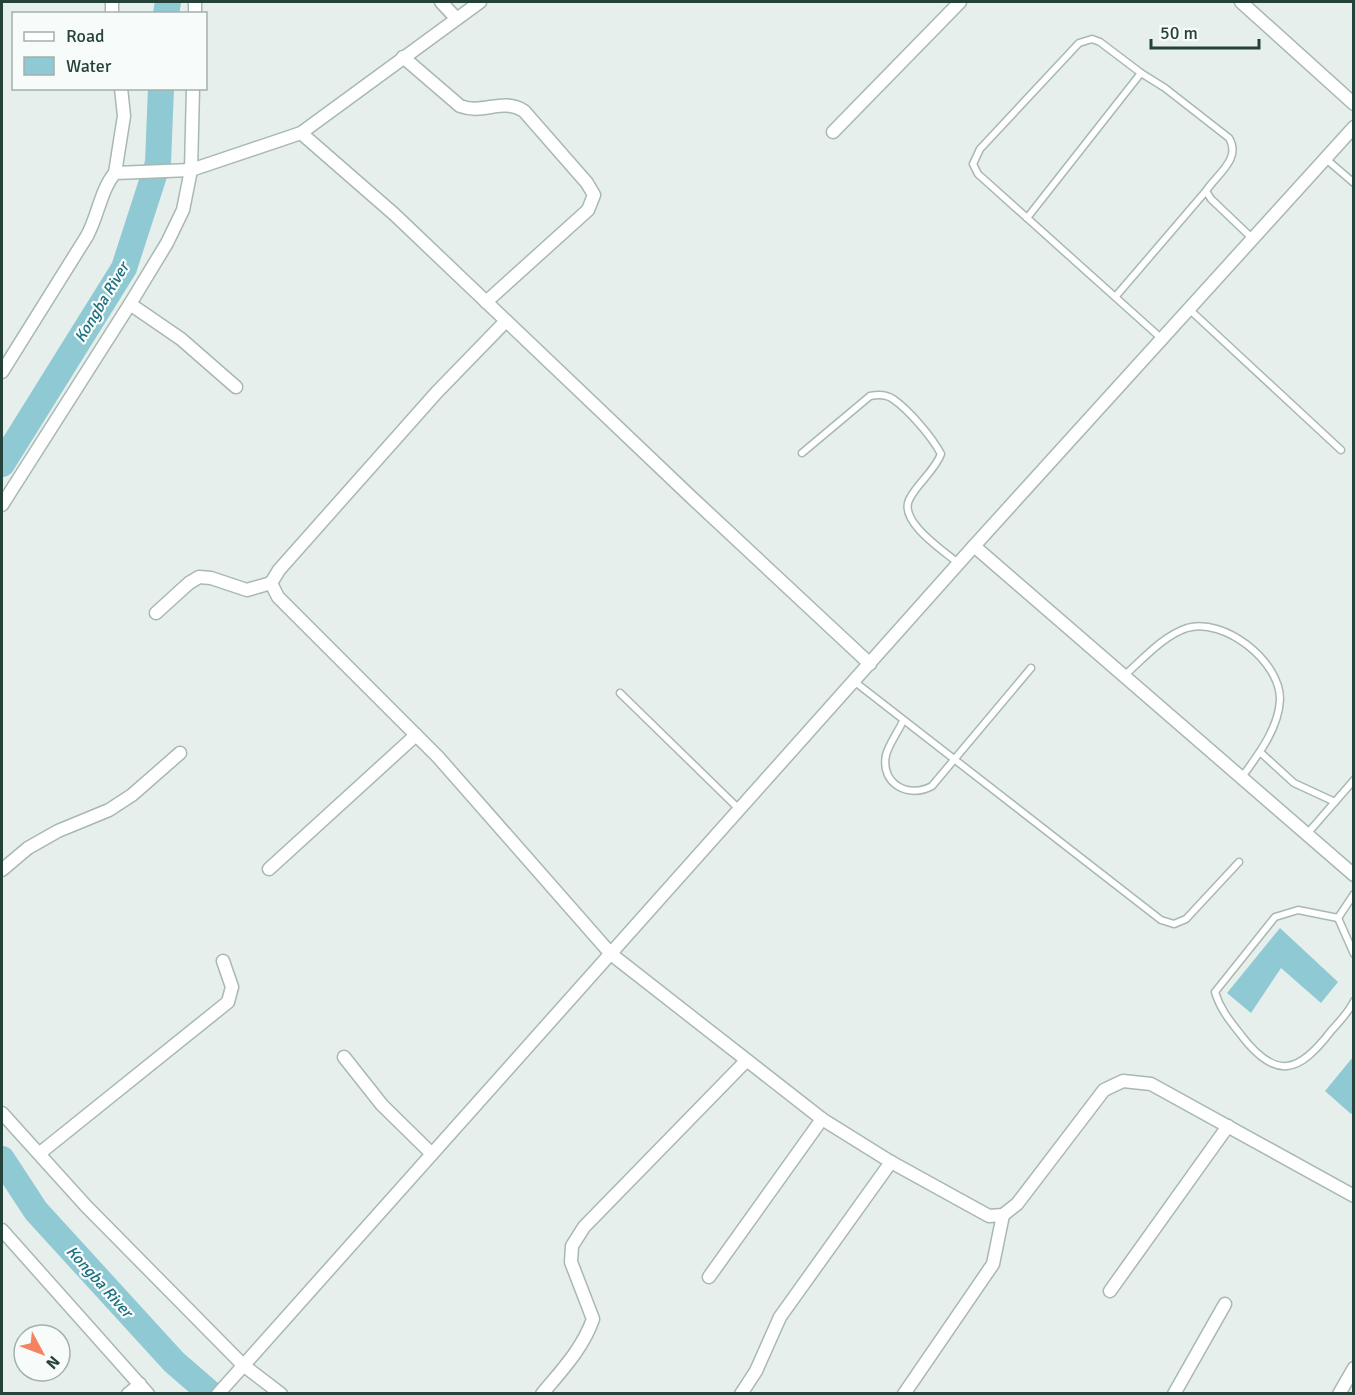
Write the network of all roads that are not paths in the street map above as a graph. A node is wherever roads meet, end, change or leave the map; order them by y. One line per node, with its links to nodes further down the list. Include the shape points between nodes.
1 (441, 2): 5 (street)
2 (480, 2): 5 (street)
3 (960, 2): 12 (street)
4 (1241, 2): 10 (street)
5 (456, 18): 6 (street)
6 (403, 57): 13 (street); 22 (street, via 460,106 472,111 504,103 524,111 594,195 588,210)
7 (1141, 73): 18 (lane, via 1225,134 1233,144 1232,159); 19 (lane); 19 (lane, via 1101,42 1085,40 980,150 973,164 978,174)
8 (121, 90): 16 (street, via 124,116)
9 (193, 90): 15 (street)
10 (1353, 104)
11 (1353, 127): 14 (street)
12 (832, 132)
13 (301, 133): 15 (street); 22 (street)
14 (1326, 159): 17 (lane); 20 (street)
15 (187, 170): 16 (street); 23 (street, via 183,210)
16 (120, 172): 27 (street, via 107,182 97,218)
17 (1353, 183)
18 (1206, 191): 20 (lane); 21 (lane)
19 (1027, 218): 21 (lane)
20 (1253, 239): 24 (street)
21 (1116, 296): 26 (lane)
22 (486, 302): 25 (street)
23 (130, 304): 28 (street, via 181,339); 31 (street)
24 (1190, 310): 26 (street); 29 (lane)
25 (506, 321): 34 (street, via 437,392); 36 (street)
26 (1162, 340): 32 (street)
27 (2, 372)
28 (236, 387)
29 (1341, 450)
30 (802, 453): 33 (lane, via 870,396 882,394 893,399 935,442 940,454 937,464 908,501 907,514 913,525)
31 (2, 505)
32 (974, 546): 33 (street); 38 (street)
33 (959, 564): 36 (street)
34 (271, 583): 35 (street, via 247,590 199,577); 42 (street, via 278,597)
35 (156, 613)
36 (870, 664): 39 (street)
37 (1031, 668): 45 (lane)
38 (1125, 675): 43 (lane, via 1169,635 1204,626 1231,633 1258,654 1278,684 1276,719); 46 (street)
39 (855, 681): 41 (lane); 49 (street)
40 (620, 693): 49 (lane)
41 (903, 721): 45 (lane); 45 (lane, via 886,755 885,770 894,783 908,792 920,792 932,786)
42 (416, 735): 52 (street); 57 (street)
43 (1260, 752): 46 (lane); 48 (lane, via 1294,783)
44 (180, 753): 53 (street, via 132,795 28,848)
45 (953, 760): 51 (lane, via 1161,920 1174,924 1186,919)
46 (1242, 777): 50 (street)
47 (1353, 780): 48 (lane)
48 (1335, 802): 50 (lane)
49 (740, 810): 57 (street)
50 (1307, 834): 54 (street)
51 (1239, 862)
52 (269, 869)
53 (2, 870)
54 (1353, 875)
55 (1353, 894): 56 (lane)
56 (1338, 918): 58 (lane); 60 (lane, via 1298,910 1275,917 1215,992 1219,1006 1257,1056 1281,1066 1296,1066 1314,1054)
57 (611, 954): 62 (street); 67 (street)
58 (1353, 954)
59 (223, 961): 66 (street, via 232,987 228,1002)
60 (1353, 1001)
61 (344, 1057): 67 (street, via 382,1105)
62 (746, 1061): 64 (street); 81 (street, via 584,1227 572,1246 571,1262 593,1319 587,1336)
63 (2, 1113): 66 (street)
64 (822, 1119): 68 (street); 72 (street)
65 (1228, 1126): 69 (street); 70 (street, via 1151,1084 1123,1081 1104,1090 1017,1204); 73 (street)
66 (40, 1153): 75 (street)
67 (432, 1154): 75 (street)
68 (891, 1162): 70 (street, via 989,1216); 82 (street, via 780,1317)
69 (1353, 1196)
70 (1003, 1215): 83 (street, via 993,1264)
71 (2, 1230): 77 (street)
72 (709, 1277)
73 (1110, 1291)
74 (1225, 1304): 84 (street)
75 (243, 1365): 78 (street); 80 (street)
76 (1353, 1368): 85 (street)
77 (144, 1389): 79 (street)
78 (219, 1392)
79 (128, 1394)
80 (281, 1394)
81 (542, 1394)
82 (741, 1394)
83 (904, 1394)
84 (1174, 1394)
85 (1339, 1394)

